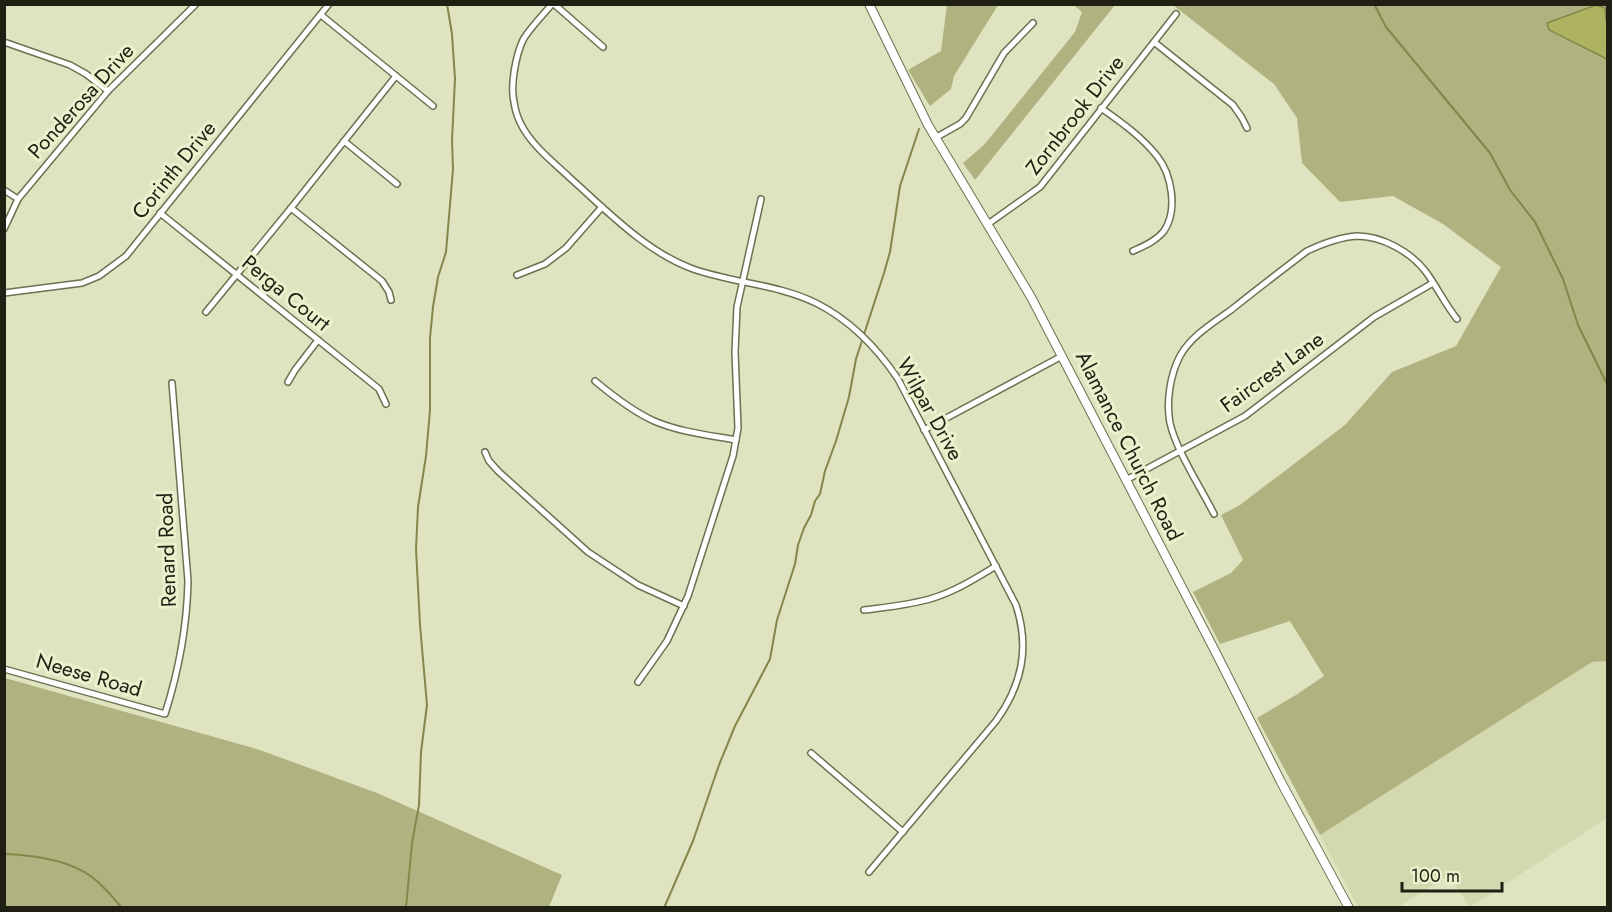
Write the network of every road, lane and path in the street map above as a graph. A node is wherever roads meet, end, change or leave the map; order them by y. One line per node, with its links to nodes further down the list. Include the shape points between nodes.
1 (196, 4): 12 (street, Ponderosa Drive)
2 (329, 4): 6 (street, Corinth Drive)
3 (553, 4): 10 (street); 22 (street, Wilpar Drive, via 524,40 513,74 513,102 522,127 538,148)
4 (869, 4): 16 (main road, Alamance Church Road)
5 (1176, 14): 9 (street, Zornbrook Drive)
6 (321, 15): 11 (street); 24 (street, Corinth Drive)
7 (1033, 22): 16 (street, via 1004,53 966,118)
8 (4, 42): 12 (street, via 70,65)
9 (1154, 42): 14 (street, Zornbrook Drive); 15 (street, via 1233,105)
10 (603, 47)
11 (396, 75): 13 (street); 17 (street)
12 (108, 91): 20 (street, Ponderosa Drive)
13 (433, 106)
14 (1101, 108): 25 (street, Zornbrook Drive, via 1040,187); 27 (street, via 1158,156 1169,185 1170,219 1163,232)
15 (1247, 128)
16 (935, 138): 25 (main road, Alamance Church Road)
17 (344, 141): 18 (street); 23 (street)
18 (397, 184)
19 (4, 190): 20 (street)
20 (18, 198): 26 (street, Ponderosa Drive)
21 (761, 199): 30 (street)
22 (602, 207): 29 (street, via 566,248 545,264); 30 (street, Wilpar Drive, via 670,258 693,269)
23 (291, 208): 28 (street); 33 (street, via 382,281)
24 (160, 213): 28 (street, Perga Court); 32 (street, Corinth Drive, via 126,256 99,276 82,283)
25 (988, 224): 37 (main road, Alamance Church Road)
26 (4, 230)
27 (1133, 251)
28 (236, 274): 34 (street); 36 (street, Perga Court)
29 (517, 275)
30 (743, 282): 42 (street, Wilpar Drive, via 807,299 854,328 891,368); 43 (street, via 735,329)
31 (1433, 283): 35 (street); 44 (street, Faircrest Lane, via 1374,317 1245,416); 44 (street, via 1412,258 1375,239 1356,236 1307,251 1203,331 1180,356 1170,384 1169,403 1170,423)
32 (4, 293)
33 (391, 300)
34 (206, 312)
35 (1457, 319)
36 (318, 340): 39 (street); 41 (street, Perga Court, via 379,389)
37 (1062, 356): 42 (street); 46 (main road, Alamance Church Road)
38 (595, 381): 43 (street, via 652,420 684,431)
39 (288, 382)
40 (172, 383): 53 (street, Renard Road, via 188,581 181,653)
41 (386, 404)
42 (924, 430): 48 (street, Wilpar Drive)
43 (736, 440): 49 (street)
44 (1180, 450): 46 (street, Faircrest Lane); 47 (street)
45 (485, 452): 49 (street, via 498,472 588,552 638,585)
46 (1126, 480): 57 (main road, Alamance Church Road)
47 (1214, 514)
48 (996, 566): 50 (street, via 933,598); 55 (street, Wilpar Drive, via 1023,627 1023,654 1016,686 996,721)
49 (684, 606): 52 (street, via 667,641)
50 (864, 610)
51 (4, 669): 53 (street, Neese Road)
52 (638, 682)
53 (165, 714)
54 (811, 753): 55 (street)
55 (903, 832): 56 (street, Wilpar Drive)
56 (869, 872)
57 (1349, 908)

